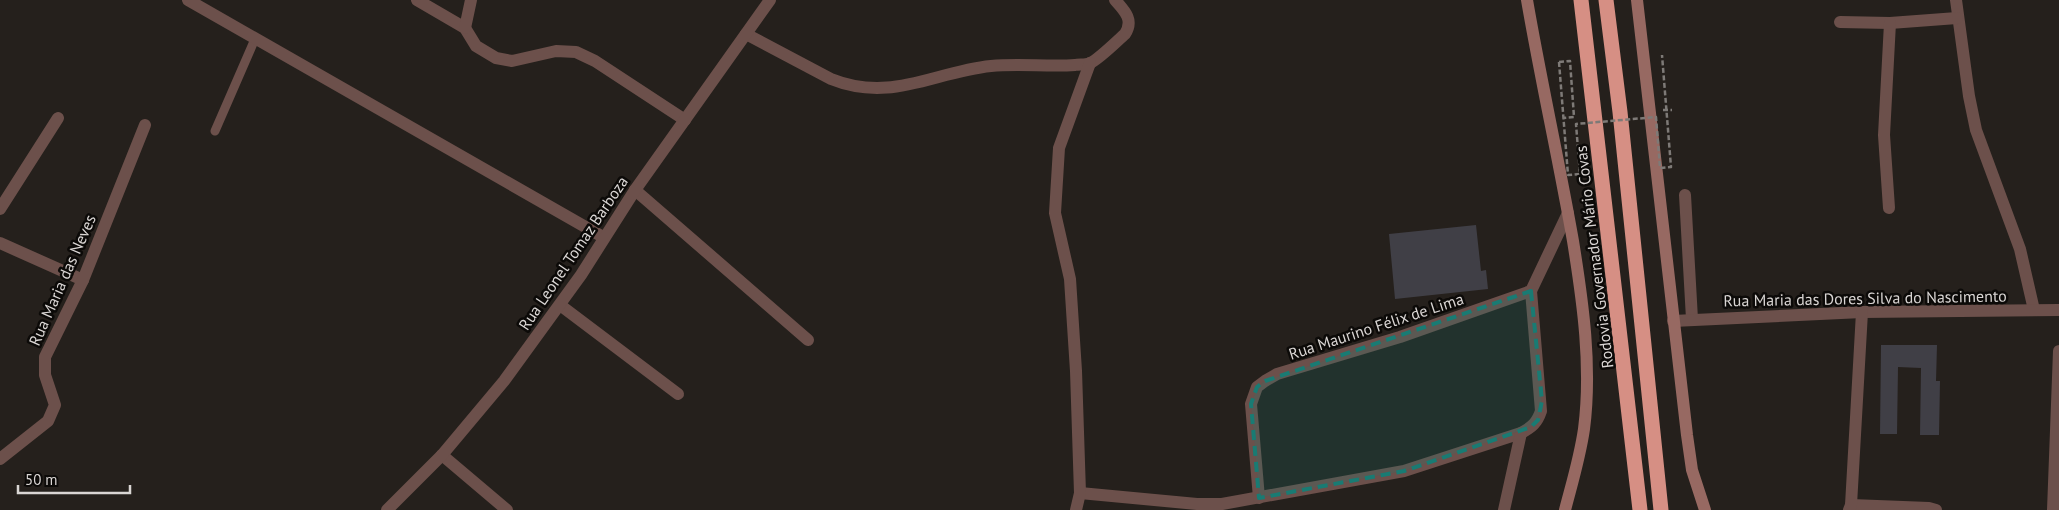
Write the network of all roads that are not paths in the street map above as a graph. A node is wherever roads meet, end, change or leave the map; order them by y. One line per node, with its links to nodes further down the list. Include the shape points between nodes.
1 (188, 0): 16 (street)
2 (417, 0): 14 (street)
3 (471, 0): 14 (street)
4 (770, 0): 15 (street, Rua Leonel Tomaz Barboza)
5 (1115, 0): 17 (street, via 1126,13 1128,30)
6 (1527, 0): 26 (main road)
7 (1581, 0): 40 (highway, Rodovia Governador Mário Covas)
8 (1606, 0): 55 (highway)
9 (1637, 0): 36 (main road)
10 (1956, 0): 11 (street)
11 (1957, 18): 13 (street); 32 (street, via 1976,130 2020,249)
12 (1840, 22): 13 (street)
13 (1890, 23): 24 (street, via 1884,135)
14 (465, 28): 19 (street, via 480,50 504,60 519,60 556,51 585,55)
15 (746, 34): 17 (street, via 831,79 863,89 896,87 989,66); 19 (street, Rua Leonel Tomaz Barboza)
16 (255, 39): 21 (lane); 27 (street)
17 (1090, 63): 44 (street, via 1059,148 1055,213 1070,279)
18 (58, 118): 25 (street)
19 (685, 120): 22 (street, Rua Leonel Tomaz Barboza)
20 (145, 125): 29 (street, Rua Maria das Neves)
21 (215, 131)
22 (635, 190): 27 (street, Rua Leonel Tomaz Barboza); 37 (street)
23 (1685, 195): 35 (street)
24 (1889, 208)
25 (0, 209)
26 (1568, 213): 30 (street); 52 (main road, via 1582,306 1586,398 1584,429)
27 (603, 237): 31 (street, Rua Leonel Tomaz Barboza)
28 (0, 243): 29 (street)
29 (83, 280): 43 (street, Rua Maria das Neves, via 46,357 46,375 55,404 48,421)
30 (1531, 291): 41 (street, via 1541,411 1531,428); 45 (street, Rua Maurino Félix de Lima, via 1265,380 1257,387 1251,404)
31 (560, 305): 39 (street); 42 (street, Rua Leonel Tomaz Barboza, via 504,381)
32 (2034, 310): 33 (street, Rua Maria das Dores Silva do Nascimento); 34 (street, Rua Maria das Dores Silva do Nascimento)
33 (2059, 310)
34 (1862, 312): 35 (street, Rua Maria das Dores Silva do Nascimento); 47 (street)
35 (1692, 319): 36 (street, Rua Maria das Dores Silva do Nascimento)
36 (1673, 321): 56 (main road, via 1692,470)
37 (808, 340)
38 (2059, 351): 58 (street)
39 (678, 394)
40 (1630, 415): 53 (highway); 54 (highway, Rodovia Governador Mário Covas)
41 (1521, 433): 45 (street, via 1404,471); 51 (street)
42 (442, 455): 48 (street, Rua Leonel Tomaz Barboza); 49 (street)
43 (0, 460)
44 (1080, 493): 46 (street); 50 (street)
45 (1259, 498): 46 (street, via 1222,504)
46 (1147, 505)
47 (1850, 508): 57 (street)
48 (387, 510)
49 (507, 510)
50 (1076, 510)
51 (1504, 510)
52 (1565, 510)
53 (1629, 510)
54 (1640, 510)
55 (1661, 510)
56 (1705, 510)
57 (1936, 510)
58 (2054, 510)

